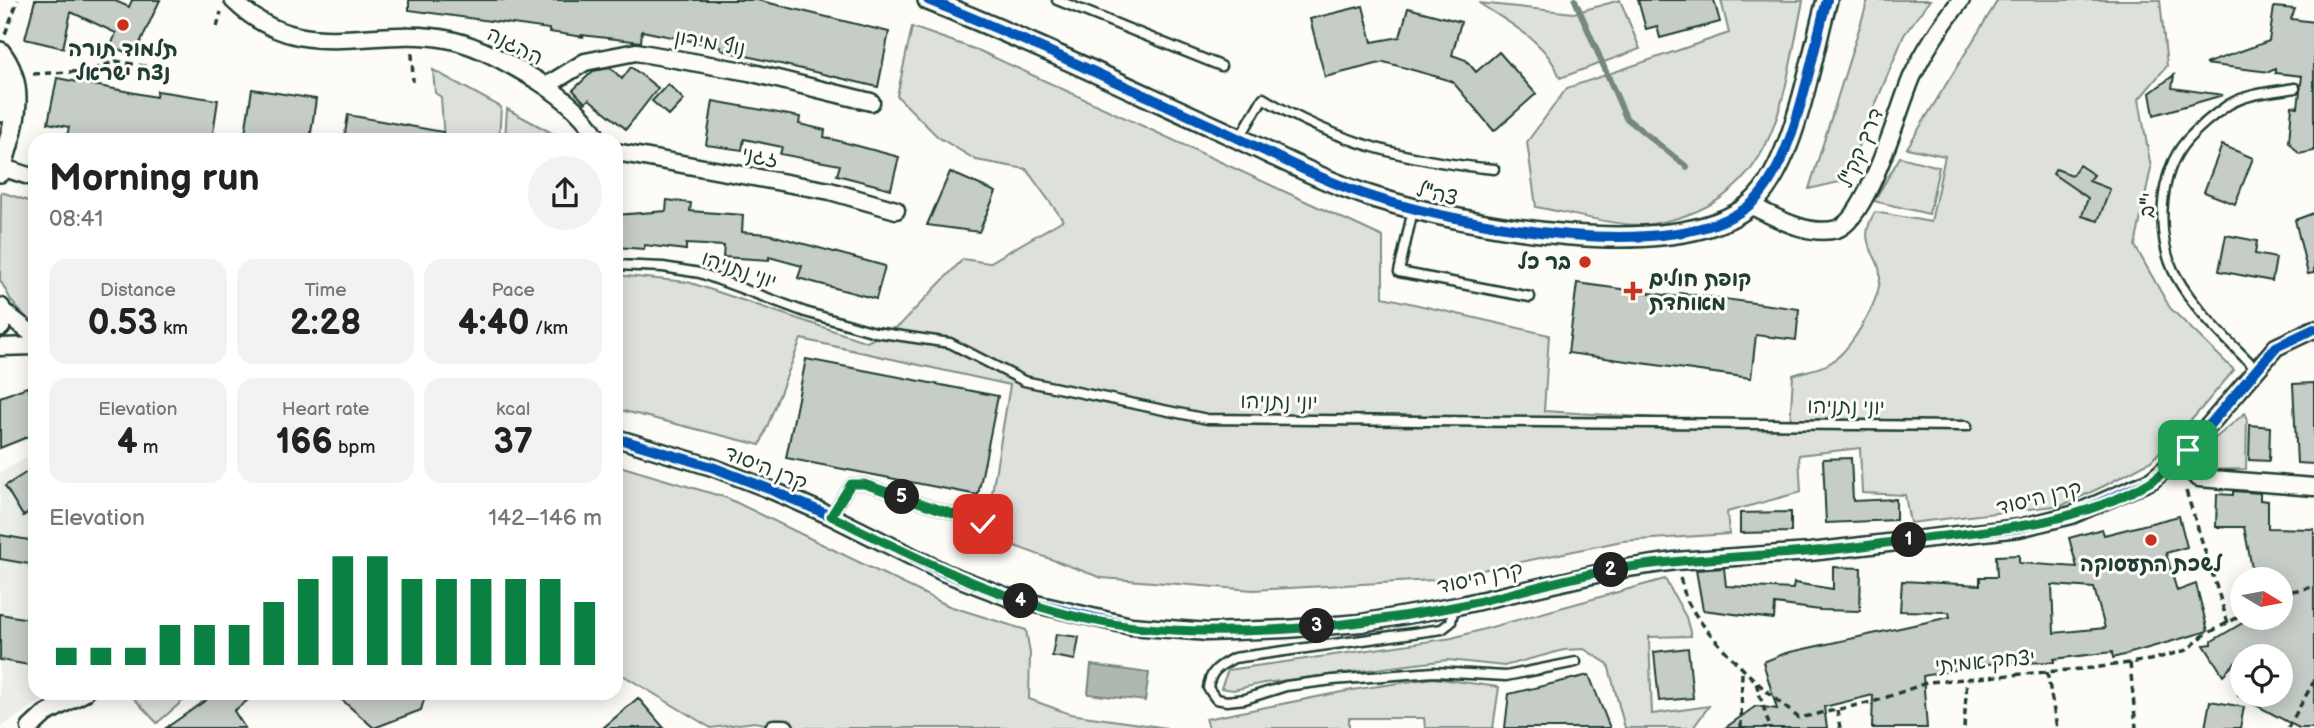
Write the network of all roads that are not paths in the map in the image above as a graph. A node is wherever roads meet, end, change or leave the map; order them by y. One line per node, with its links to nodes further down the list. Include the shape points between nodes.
1 (233, 0): 10 (street, ההגנה, via 277,31 304,37 337,42 412,36 451,40)
2 (928, 0): 6 (street, צה"ל)
3 (1057, 0): 8 (lane)
4 (1827, 0): 20 (street, צה"ל, via 1785,155 1771,183)
5 (1961, 0): 20 (street, דרך קק"ל, via 1939,27 1912,77 1865,197 1851,217 1838,228 1820,230 1789,224)
6 (962, 6): 15 (street, צה"ל)
7 (2, 44): 9 (street)
8 (1220, 66)
9 (7, 76): 13 (street); 18 (street, via 17,90 16,114)
10 (546, 86): 12 (street, נוף מירון, via 585,62 636,52 749,72); 14 (street, ההגנה)
11 (2295, 88): 31 (lane, י"ב, via 2229,105 2186,140 2168,176 2164,246 2175,275 2193,302)
12 (871, 102)
13 (0, 112)
14 (595, 133)
15 (1239, 139): 17 (lane, via 1264,98 1323,132 1370,148); 21 (street, צה"ל, via 1374,198)
16 (623, 153): 22 (street, זגני, via 830,191)
17 (1494, 169)
18 (1, 170): 19 (street)
19 (28, 176)
20 (1750, 205): 21 (street, צה"ל, via 1722,221 1687,230 1608,236 1535,232)
21 (1413, 208): 24 (lane, via 1399,272)
22 (896, 210)
23 (623, 265): 32 (lane, יוני נתניהו, via 700,273 875,332 950,343 1024,381 1207,419)
24 (1530, 297)
25 (0, 308): 26 (street); 28 (street)
26 (0, 326)
27 (2314, 329): 31 (street, קרן היסוד, via 2276,347)
28 (28, 330)
29 (28, 346): 30 (street)
30 (0, 347)
31 (2256, 369): 34 (street, קרן היסוד)
32 (1967, 426)
33 (623, 440): 36 (street, קרן היסוד, via 712,467)
34 (2176, 460): 35 (street, via 2199,478); 38 (street, קרן היסוד, via 2152,481 2119,497 2019,528 1810,552 1675,561)
35 (2314, 487)
36 (831, 516): 37 (lane, via 851,484 864,484); 38 (street, קרן היסוד, via 945,573 1010,598 1130,626 1208,632 1286,629 1361,623)
37 (983, 524)
38 (1454, 606): 39 (lane, via 1451,622 1442,629 1234,658 1217,666 1208,688 1216,699 1227,701 1333,680 1434,672 1506,676)
39 (1576, 662)
40 (71, 700): 41 (street)
41 (30, 728)
42 (774, 728): 43 (street)
43 (785, 728)

